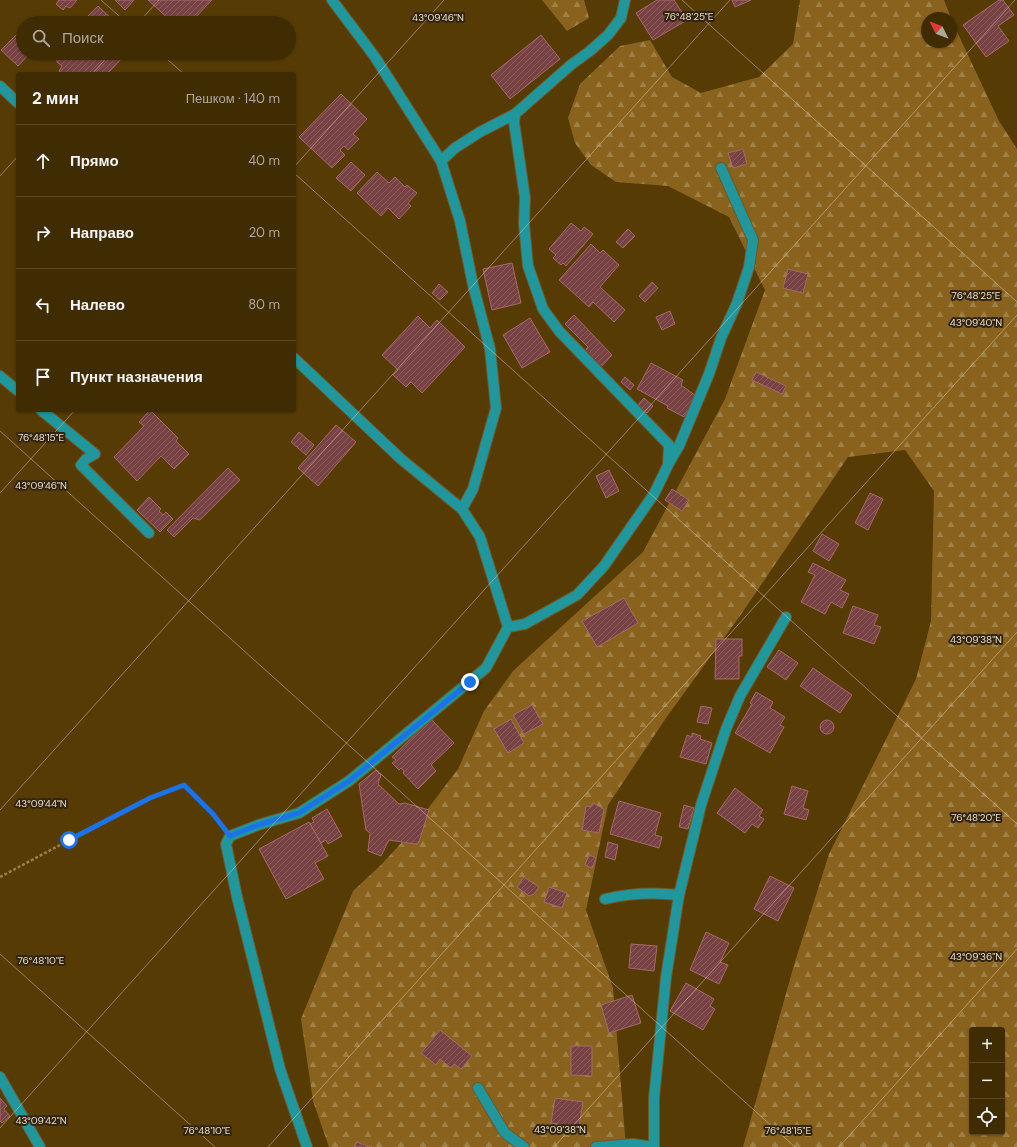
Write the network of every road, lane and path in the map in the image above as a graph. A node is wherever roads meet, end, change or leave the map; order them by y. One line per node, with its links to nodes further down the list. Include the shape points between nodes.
1 (332, 0): 6 (street, via 375,57)
2 (625, 0): 5 (street, via 621,18 608,35)
3 (0, 86): 4 (street)
4 (16, 102)
5 (515, 114): 6 (street, via 480,132 455,148); 13 (street, via 525,198 524,224 528,266 543,310)
6 (441, 161): 15 (street, via 460,221 490,350 496,408 473,489)
7 (721, 168): 12 (street, via 753,240 749,267 737,303)
8 (296, 360): 15 (street, via 401,459)
9 (0, 376): 10 (street)
10 (16, 389)
11 (43, 412): 16 (street, via 95,454 82,465)
12 (685, 433): 13 (street); 14 (street)
13 (669, 445): 14 (street)
14 (668, 465): 18 (street, via 654,494 604,566 577,595 524,624)
15 (462, 510): 18 (street, via 480,537)
16 (149, 533)
17 (786, 617): 21 (street, via 740,696 726,729 701,805)
18 (508, 627): 19 (street, via 486,668 349,781 299,813)
19 (230, 836): 20 (path, via 213,814 184,785 150,798); 26 (street, via 226,844 237,898 280,1069)
20 (0, 877)
21 (678, 895): 22 (street, via 654,892); 29 (street, via 666,977 654,1098)
22 (605, 898)
23 (0, 1077): 25 (street)
24 (478, 1088): 27 (street, via 505,1133)
25 (40, 1147)
26 (307, 1147)
27 (524, 1147)
28 (596, 1147): 29 (street, via 633,1144)
29 (654, 1147)

